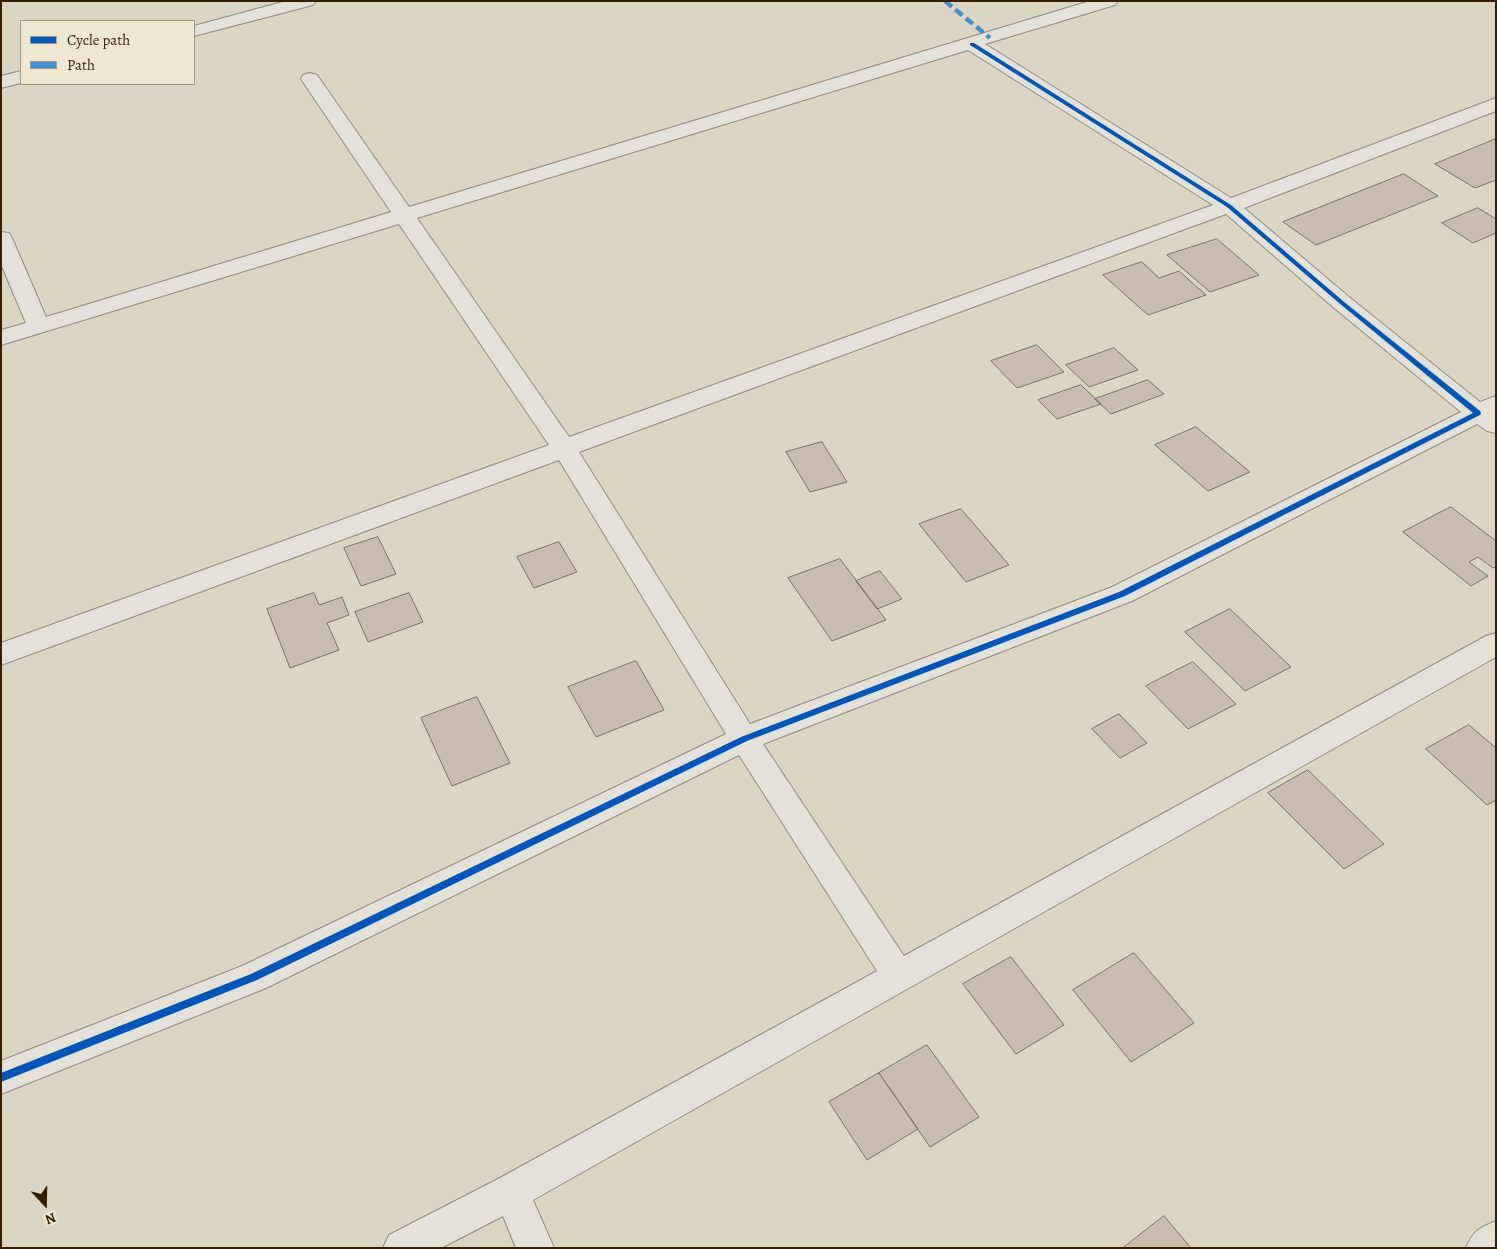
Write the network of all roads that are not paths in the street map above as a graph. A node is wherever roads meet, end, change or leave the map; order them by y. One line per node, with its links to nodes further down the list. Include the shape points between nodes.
1 (307, 1): 3 (street)
2 (1109, 1): 4 (street)
3 (195, 31)
4 (972, 44): 9 (street); 10 (street)
5 (20, 77): 7 (street)
6 (310, 79): 10 (street)
7 (1, 82)
8 (1496, 104): 9 (street)
9 (1229, 206): 14 (street, via 1341,302); 15 (street)
10 (406, 216): 12 (street); 15 (street)
11 (1, 238): 12 (street)
12 (39, 327): 13 (street)
13 (1, 338)
14 (1490, 414): 18 (street, via 1122,594)
15 (564, 448): 17 (street); 18 (street)
16 (1496, 644): 19 (street)
17 (1, 654)
18 (744, 739): 19 (street); 20 (street, via 254,977)
19 (899, 976): 21 (street)
20 (1, 1078)
21 (511, 1192): 23 (street); 24 (street)
22 (1496, 1240): 25 (street)
23 (402, 1248)
24 (535, 1248)
25 (1485, 1248)

